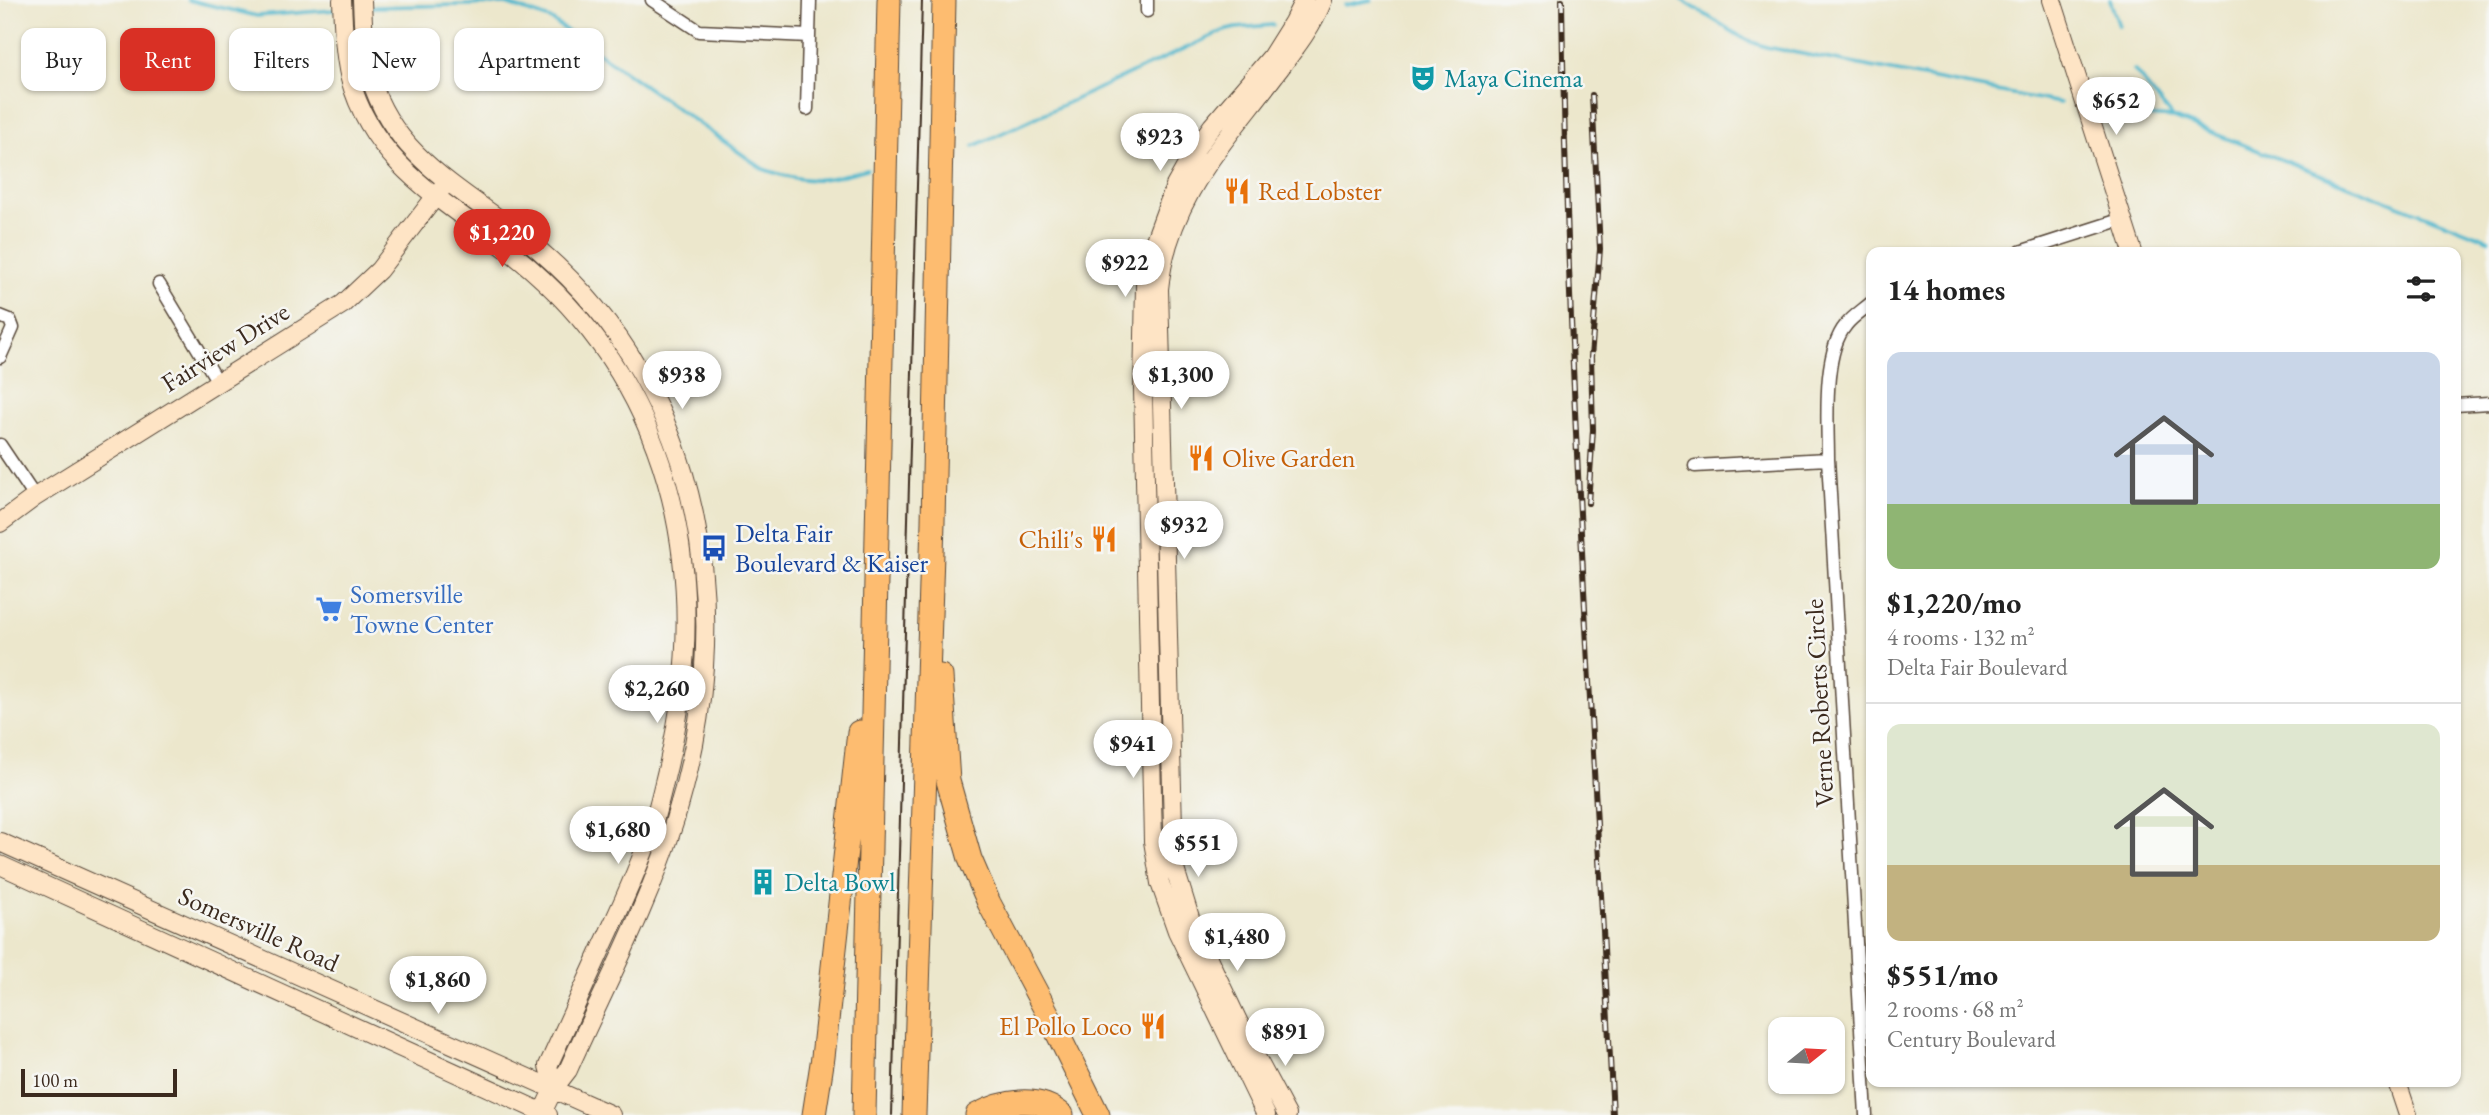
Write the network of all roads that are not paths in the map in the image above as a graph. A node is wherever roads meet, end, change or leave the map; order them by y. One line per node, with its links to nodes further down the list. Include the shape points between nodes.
1 (342, 0): 13 (main road, via 347,64 360,108 389,155)
2 (362, 0): 12 (main road, via 368,68 383,109 411,151)
3 (652, 0): 10 (street, via 699,31)
4 (810, 0): 10 (street)
5 (889, 0): 30 (highway)
6 (944, 0): 28 (highway)
7 (1304, 0): 45 (main road, via 1271,57 1212,126 1175,186 1154,240 1145,284 1143,389 1153,841 1160,883 1177,931)
8 (1323, 0): 46 (main road, via 1298,45 1197,176 1168,236 1158,299 1174,866 1192,923)
9 (2052, 0): 14 (main road)
10 (809, 36): 11 (street)
11 (807, 109)
12 (447, 182): 13 (main road, Fairview Drive); 34 (main road, via 556,265 613,330 659,406 694,505 706,596 699,706 677,813)
13 (436, 197): 21 (main road, Fairview Drive, via 379,270 343,304); 33 (main road, via 530,267 584,324 638,408 668,486 685,586 682,684 676,732 650,834)
14 (2123, 219): 15 (street); 16 (main road)
15 (2036, 247)
16 (2131, 247)
17 (159, 284): 21 (street)
18 (1866, 307): 25 (street, Verne Roberts Circle, via 1844,326 1831,356)
19 (0, 316): 20 (street, via 10,320 13,328)
20 (0, 357)
21 (218, 382): 27 (main road, Fairview Drive)
22 (2489, 403): 23 (street)
23 (2461, 405)
24 (0, 445): 27 (street)
25 (1828, 458): 26 (street); 47 (street, Verne Roberts Circle)
26 (1695, 466)
27 (35, 497): 29 (main road, Fairview Drive)
28 (933, 522): 41 (highway); 44 (highway, via 948,781 970,859 989,903)
29 (0, 523)
30 (876, 572): 39 (highway); 40 (highway)
31 (0, 842): 36 (main road, Somersville Road)
32 (0, 865): 37 (main road, Somersville Road)
33 (618, 912): 34 (main road); 36 (main road, via 548,1066)
34 (636, 920): 36 (main road, via 568,1070)
35 (2399, 1087): 48 (main road)
36 (554, 1088): 37 (main road); 38 (main road, Somersville Road)
37 (544, 1114)
38 (611, 1115)
39 (814, 1115)
40 (864, 1115)
41 (914, 1115)
42 (977, 1115): 43 (highway, via 1022,1101)
43 (1062, 1115)
44 (1097, 1115)
45 (1266, 1115)
46 (1287, 1115)
47 (1866, 1115)
48 (2408, 1115)

